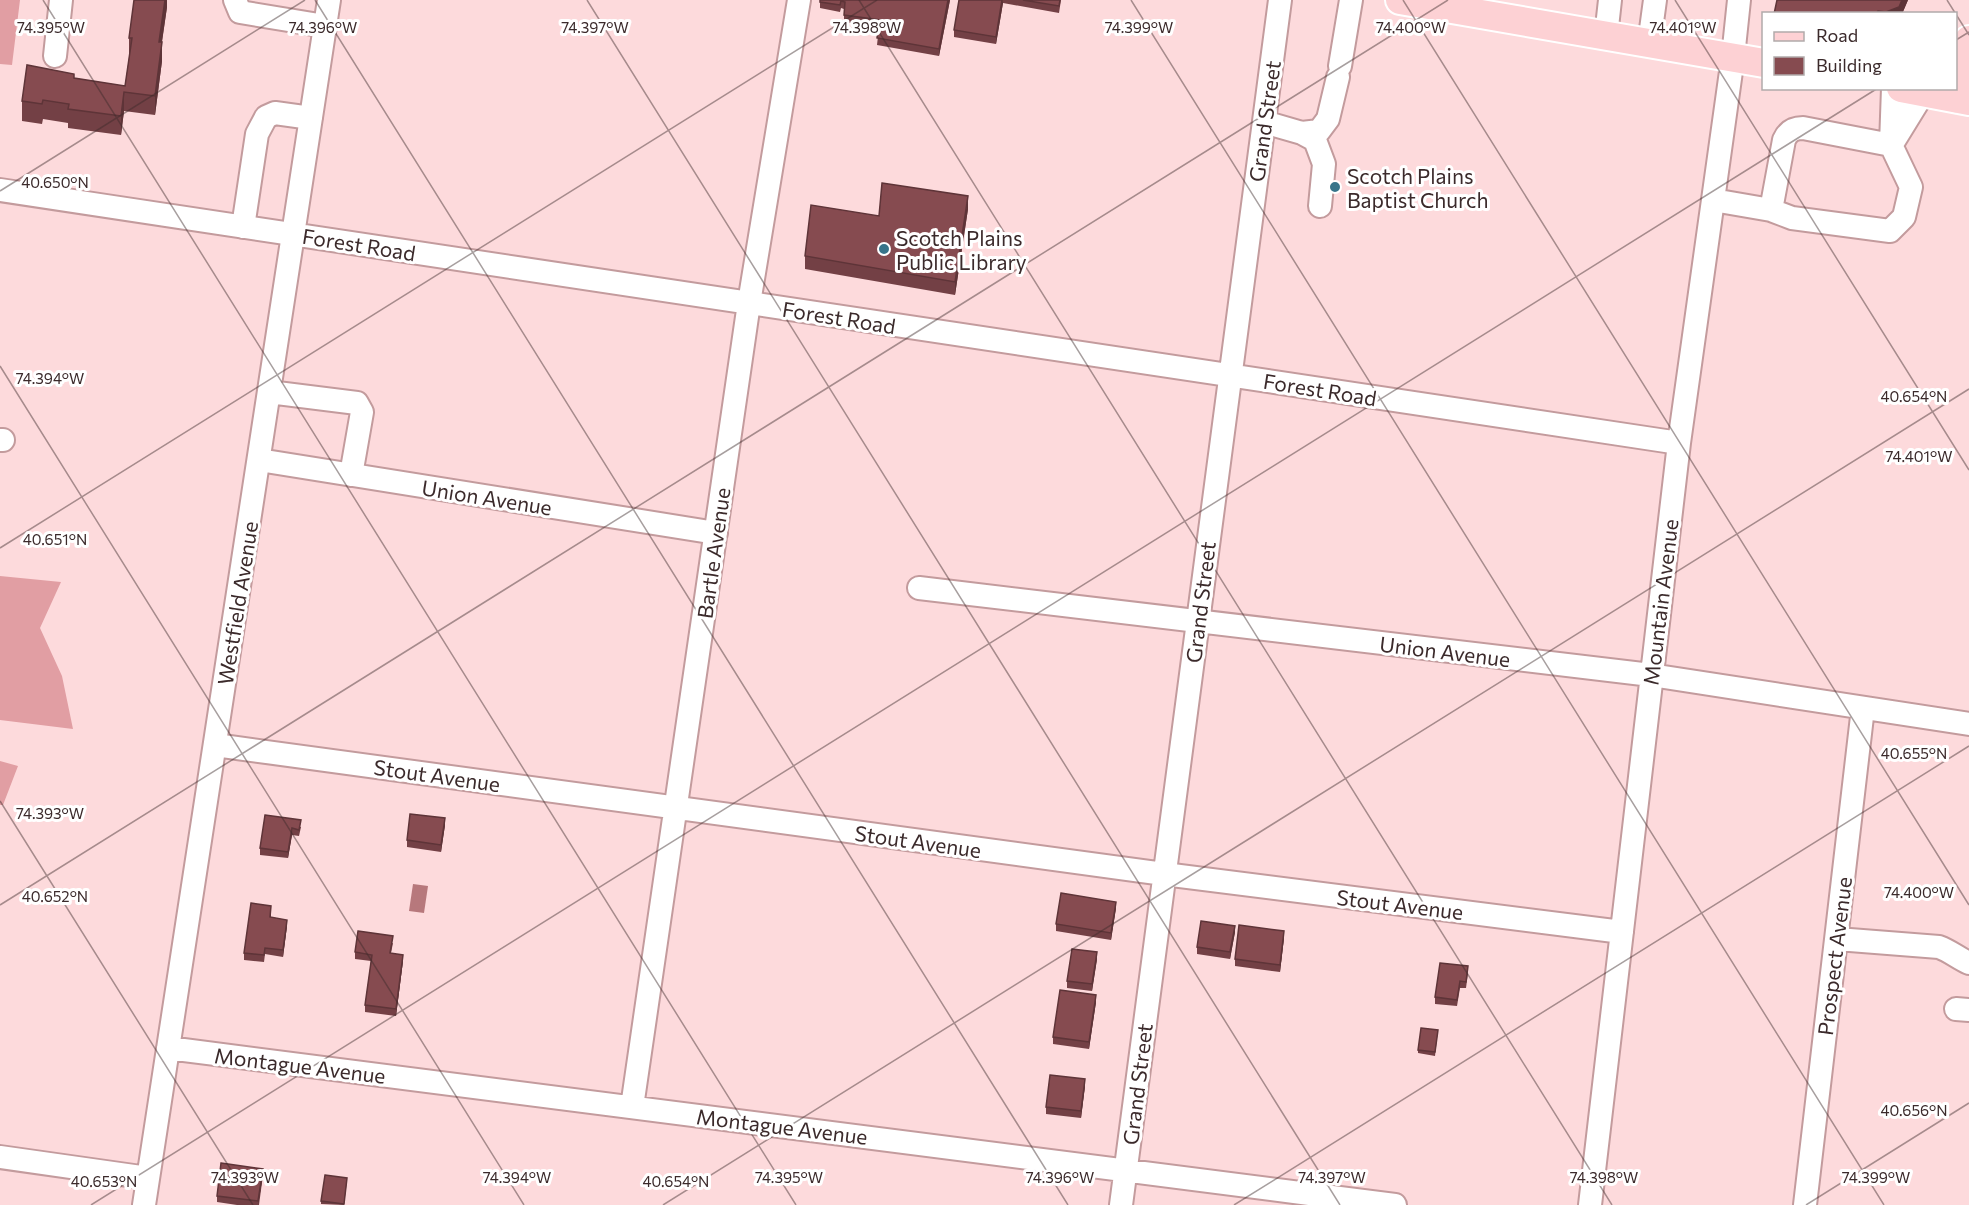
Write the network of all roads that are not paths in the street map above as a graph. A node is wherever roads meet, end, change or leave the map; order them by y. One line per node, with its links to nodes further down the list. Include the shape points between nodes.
1 (61, 0): 19 (street)
2 (235, 0): 14 (street, via 240,12)
3 (329, 0): 14 (street, Westfield Avenue)
4 (799, 0): 37 (street, Bartle Avenue)
5 (1280, 0): 28 (street, Grand Street)
6 (1351, 0): 29 (street, via 1328,119 1319,130)
7 (1400, 0): 11 (main road)
8 (1610, 0): 16 (street)
9 (1655, 0): 18 (street)
10 (1739, 0): 20 (street, Mountain Avenue)
11 (1430, 3): 12 (main road)
12 (1489, 8): 16 (main road)
13 (1969, 24): 15 (main road)
14 (326, 26): 27 (street, Westfield Avenue)
15 (1957, 35)
16 (1606, 36): 18 (main road)
17 (1969, 40): 22 (main road)
18 (1648, 44): 20 (main road)
19 (55, 56)
20 (1733, 57): 21 (main road); 32 (street, Mountain Avenue)
21 (1762, 63)
22 (1957, 73)
23 (1957, 80): 26 (main road)
24 (1893, 90): 30 (street)
25 (1913, 90): 26 (main road); 30 (street)
26 (1965, 97)
27 (311, 118): 35 (street, via 275,113 266,117 257,134); 36 (street, Westfield Avenue)
28 (1264, 122): 29 (street); 38 (street, Grand Street)
29 (1302, 134): 33 (street, via 1315,140 1324,164)
30 (1891, 145): 34 (street, via 1803,128 1791,131 1784,140); 34 (street, via 1911,187 1904,218 1890,231 1792,219)
31 (0, 190): 35 (street, Forest Road)
32 (1713, 200): 34 (street); 40 (street, Mountain Avenue)
33 (1320, 206)
34 (1771, 210)
35 (243, 227): 36 (street, Forest Road)
36 (293, 234): 37 (street, Forest Road); 39 (street, Westfield Avenue)
37 (749, 303): 38 (street, Forest Road); 43 (street, Bartle Avenue)
38 (1230, 376): 40 (street, Forest Road); 45 (street, Grand Street)
39 (269, 392): 41 (street, Westfield Avenue); 42 (street, via 357,403 362,412)
40 (1679, 444): 46 (street, Mountain Avenue)
41 (259, 460): 42 (street, Union Avenue); 49 (street, Westfield Avenue)
42 (351, 475): 43 (street, Union Avenue)
43 (716, 533): 50 (street, Bartle Avenue)
44 (919, 588): 45 (street, Union Avenue)
45 (1198, 621): 46 (street, Union Avenue); 51 (street, Grand Street)
46 (1651, 675): 47 (street, Union Avenue); 52 (street, Mountain Avenue)
47 (1863, 708): 48 (street, Union Avenue); 53 (street, Prospect Avenue)
48 (1969, 724)
49 (215, 745): 50 (street, Stout Avenue); 55 (street, Westfield Avenue)
50 (676, 807): 51 (street, Stout Avenue); 56 (street, Bartle Avenue)
51 (1164, 874): 52 (street, Stout Avenue); 58 (street, Grand Street)
52 (1622, 932): 63 (street, Mountain Avenue)
53 (1836, 939): 54 (street, via 1939,947); 64 (street, Prospect Avenue)
54 (1969, 963)
55 (168, 1048): 56 (street, Montague Avenue); 59 (street, Westfield Avenue)
56 (632, 1107): 58 (street, Montague Avenue)
57 (0, 1157): 59 (street)
58 (1126, 1170): 61 (street, Grand Street); 62 (street, Montague Avenue)
59 (148, 1178): 60 (street, Westfield Avenue)
60 (144, 1205)
61 (1121, 1205)
62 (1395, 1205)
63 (1590, 1205)
64 (1805, 1205)

